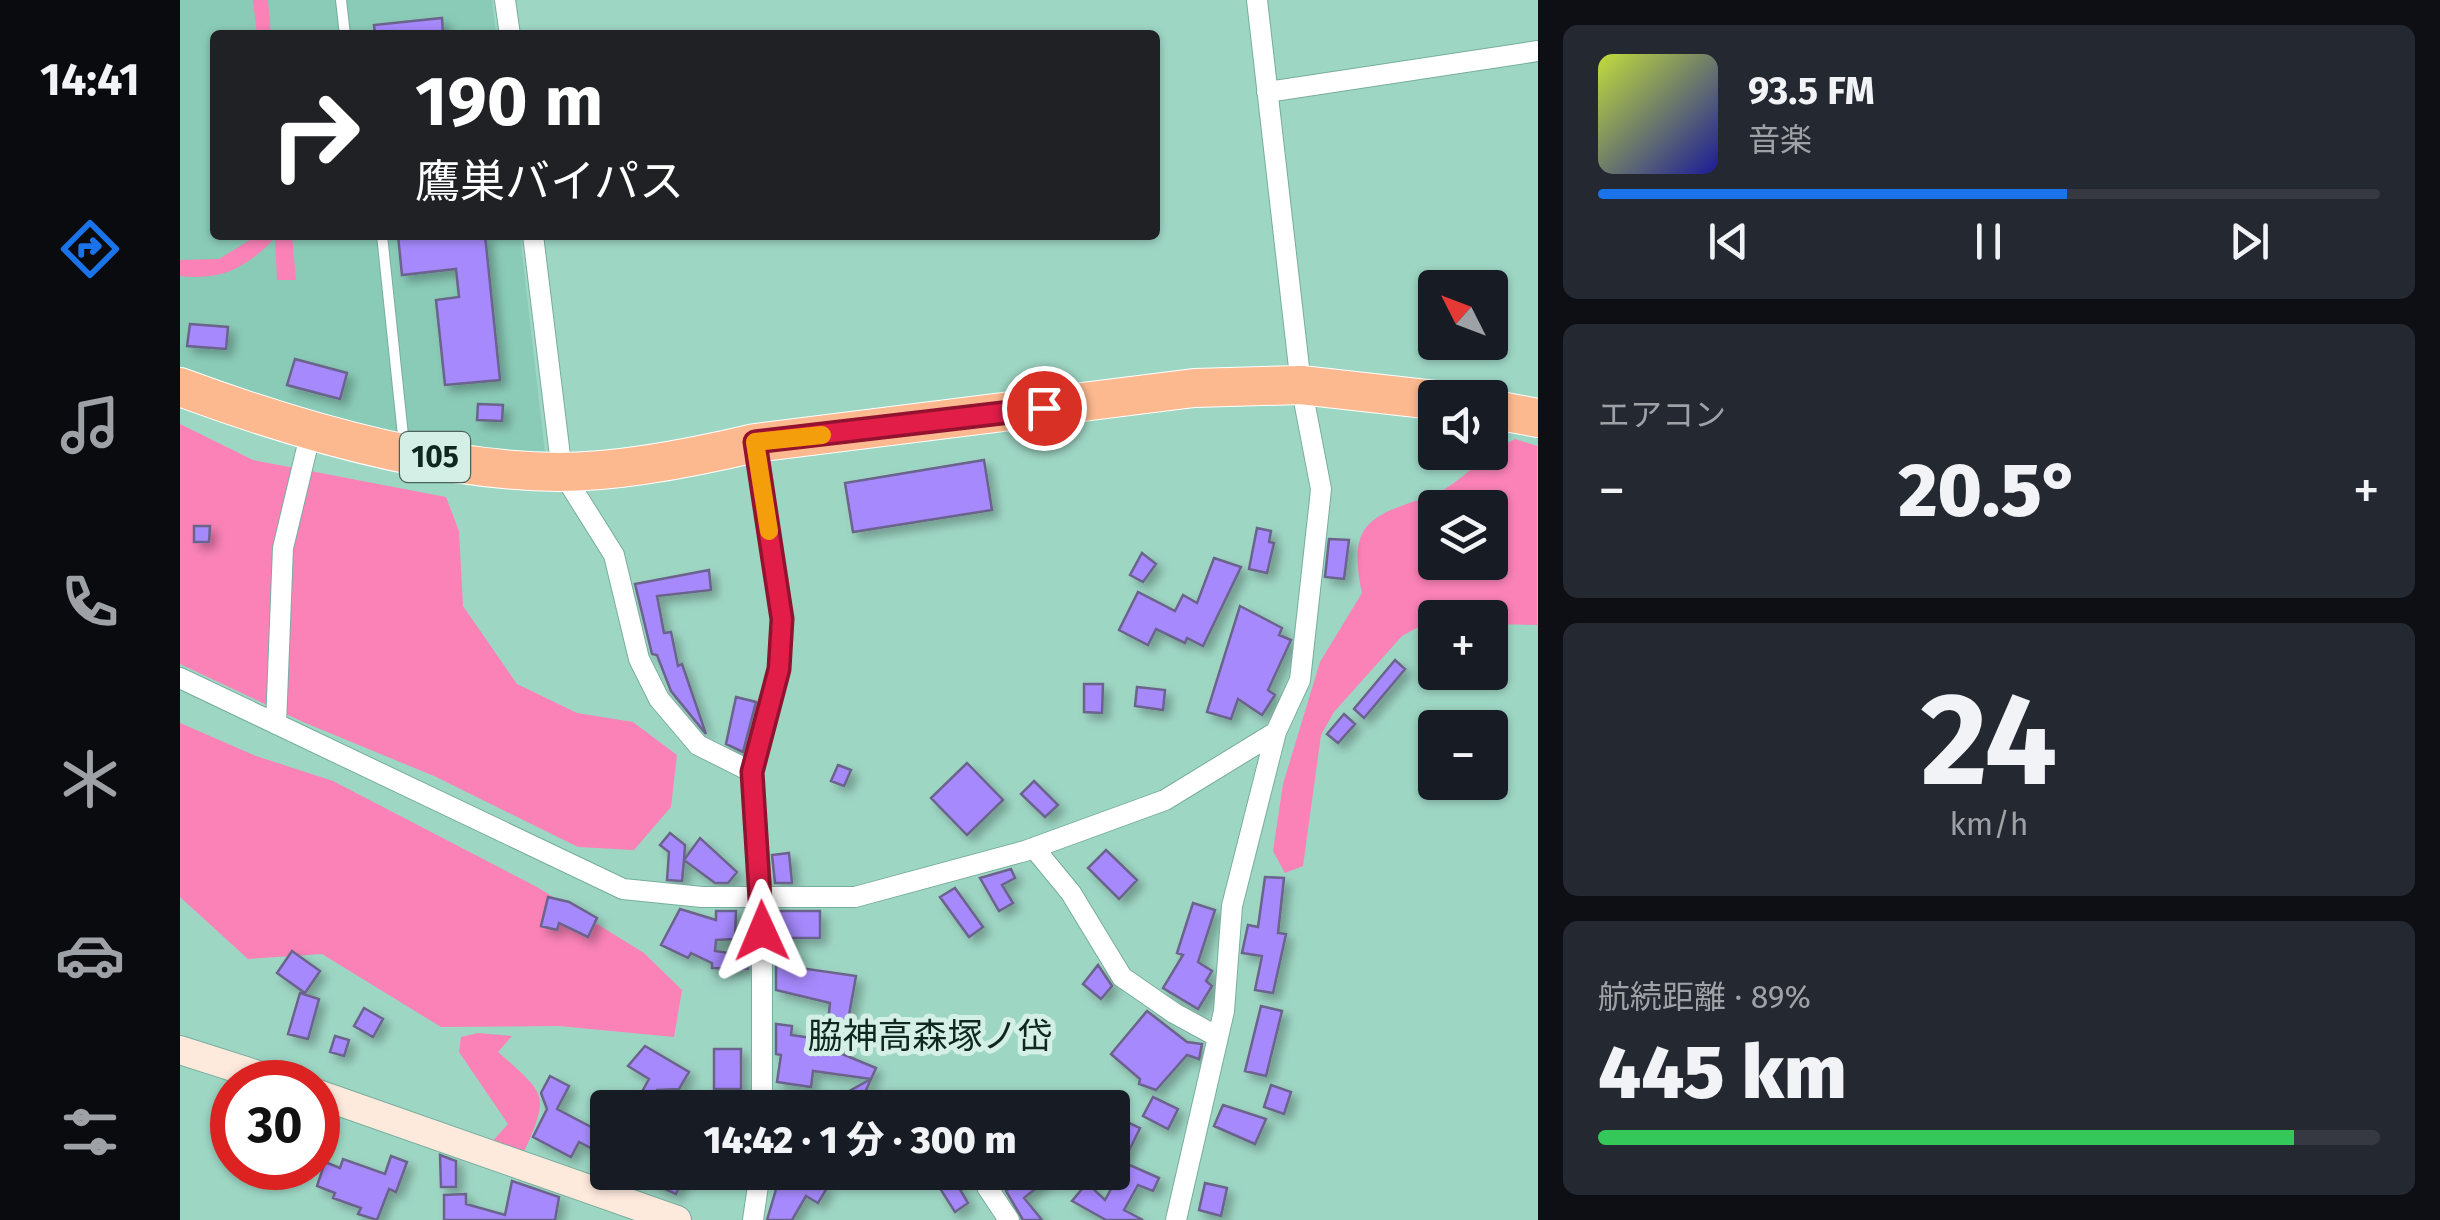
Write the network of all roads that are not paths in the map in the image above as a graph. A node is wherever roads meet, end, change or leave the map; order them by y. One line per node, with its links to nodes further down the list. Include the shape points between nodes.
1 (341, 0): 4 (lane)
2 (505, 0): 5 (street)
3 (1257, 0): 7 (street)
4 (344, 30)
5 (509, 30)
6 (1538, 51): 7 (street)
7 (1268, 92): 10 (street)
8 (383, 240): 17 (lane)
9 (534, 240): 18 (street)
10 (1301, 385): 12 (highway, 105); 16 (highway, 105, via 1194,388); 21 (street, via 1320,488 1317,544 1300,680)
11 (180, 388): 15 (highway, 105)
12 (1418, 398)
13 (1508, 412): 14 (highway)
14 (1536, 416)
15 (310, 431): 17 (highway, 105); 20 (street, via 283,548)
16 (755, 442): 18 (highway, 105, via 712,454); 22 (street, via 782,619 779,669)
17 (405, 451): 18 (highway, 105)
18 (562, 472): 22 (street, via 614,555 639,659 659,699 698,744)
19 (180, 678): 20 (street)
20 (276, 724): 24 (street, via 623,889)
21 (1276, 732): 23 (street, via 1164,800); 25 (street, via 1232,906)
22 (752, 772): 24 (street)
23 (1034, 848): 24 (street, via 855,897); 25 (street, via 1072,893 1122,977)
24 (762, 896): 28 (street)
25 (1218, 1036): 35 (street)
26 (180, 1050): 27 (street)
27 (211, 1060)
28 (762, 1090)
29 (340, 1102): 32 (street)
30 (757, 1190): 33 (street)
31 (989, 1190): 34 (street)
32 (677, 1220)
33 (753, 1220)
34 (1008, 1220)
35 (1176, 1220)

